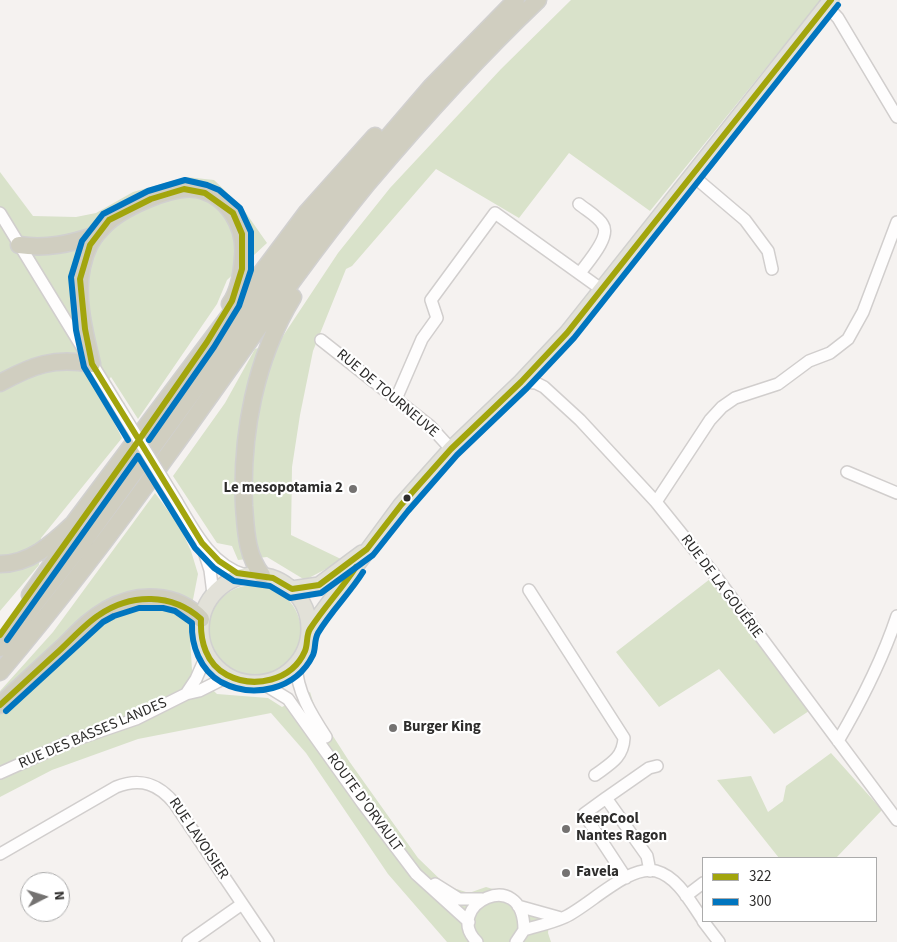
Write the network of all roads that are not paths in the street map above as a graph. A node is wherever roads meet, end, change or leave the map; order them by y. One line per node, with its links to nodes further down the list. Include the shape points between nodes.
1 (516, 0): 4 (highway)
2 (538, 0): 9 (highway, via 437,104)
3 (829, 3): 5 (street); 6 (main road)
4 (405, 116): 17 (highway, via 387,123 342,171); 39 (highway, via 314,227 82,544)
5 (897, 117)
6 (692, 175): 13 (street, via 745,220 768,251); 15 (main road)
7 (579, 204): 14 (street, via 603,225 605,231 604,239)
8 (0, 213): 12 (street)
9 (342, 216): 31 (highway, via 340,234 280,319 253,396 246,448 245,527 250,554); 42 (highway, via 141,492)
10 (897, 222): 26 (street, via 863,312 848,339 778,384 735,398 722,407)
11 (96, 235): 12 (highway, via 49,247); 17 (highway, via 109,220 123,211 184,189 206,192 233,213 242,234 242,269 232,301); 18 (highway, via 85,255 80,280 84,330)
12 (19, 245): 18 (street)
13 (772, 270)
14 (580, 273): 15 (street); 21 (street, via 495,213 431,300 438,318 422,339)
15 (601, 289): 19 (main road, via 567,333)
16 (321, 340): 21 (street, RUE DE TOURNEUVE)
17 (207, 342): 22 (highway)
18 (92, 364): 20 (highway, via 55,361 37,365); 27 (street, bridge)
19 (522, 382): 23 (main road); 26 (street, RUE DE LA GOUÉRIE, via 544,387 580,420)
20 (0, 383)
21 (396, 399): 23 (street, RUE DE TOURNEUVE)
22 (157, 412): 29 (highway, via 61,536 34,555); 38 (highway, via 90,512)
23 (451, 448): 28 (main road)
24 (847, 472): 25 (street)
25 (897, 493)
26 (656, 502): 47 (street, RUE DE LA GOUÉRIE, via 714,574)
27 (202, 543): 30 (street, via 219,561); 34 (street)
28 (367, 549): 32 (main road, via 319,585); 37 (main road)
29 (0, 564)
30 (245, 575): 31 (main road); 34 (main road, via 227,582)
31 (262, 575): 32 (main road)
32 (292, 589): 37 (main road, via 305,610)
33 (529, 590): 50 (street, via 624,738 619,758)
34 (213, 594): 36 (main road)
35 (897, 616): 47 (street, via 886,651)
36 (201, 619): 40 (main road, via 202,642); 46 (highway, via 187,606 169,599 149,598 118,604 88,623)
37 (309, 630): 41 (main road, via 305,651)
38 (0, 635)
39 (0, 648)
40 (207, 654): 43 (main road, via 213,664); 45 (street)
41 (296, 664): 44 (main road, via 275,679); 58 (street, ROUTE D'ORVAULT, via 300,689 309,711 409,858 440,888 459,899)
42 (0, 672)
43 (229, 676): 44 (main road, via 240,681); 45 (street, RUE DES BASSES LANDES)
44 (262, 683): 63 (street, ROUTE D'ORVAULT, via 288,699 304,717 416,874)
45 (186, 694): 49 (street, RUE DES BASSES LANDES, via 136,719 69,742)
46 (0, 705)
47 (838, 741): 52 (street, RUE DE LA GOUÉRIE)
48 (657, 766): 51 (street, via 649,768)
49 (3, 773)
50 (595, 775)
51 (606, 798): 54 (street, via 647,856); 55 (street, via 584,814)
52 (897, 820)
53 (0, 854): 59 (street, RUE LAVOISIER, via 116,787 127,782 149,783 166,792)
54 (650, 871): 55 (street); 57 (street, via 667,877)
55 (626, 878): 61 (street)
56 (702, 884): 57 (street)
57 (686, 896): 62 (street)
58 (482, 899): 60 (street, ROUTE D'ORVAULT, via 499,895 508,897); 63 (street, via 475,905)
59 (242, 904): 66 (street); 67 (street, RUE LAVOISIER)
60 (518, 906): 61 (street, ROUTE D'ORVAULT); 65 (street, via 524,918)
61 (562, 918): 65 (street)
62 (702, 920)
63 (469, 922): 68 (street, via 470,931)
64 (704, 922): 70 (street)
65 (524, 930): 69 (street)
66 (188, 942)
67 (268, 942)
68 (478, 942)
69 (516, 942)
70 (719, 942)

